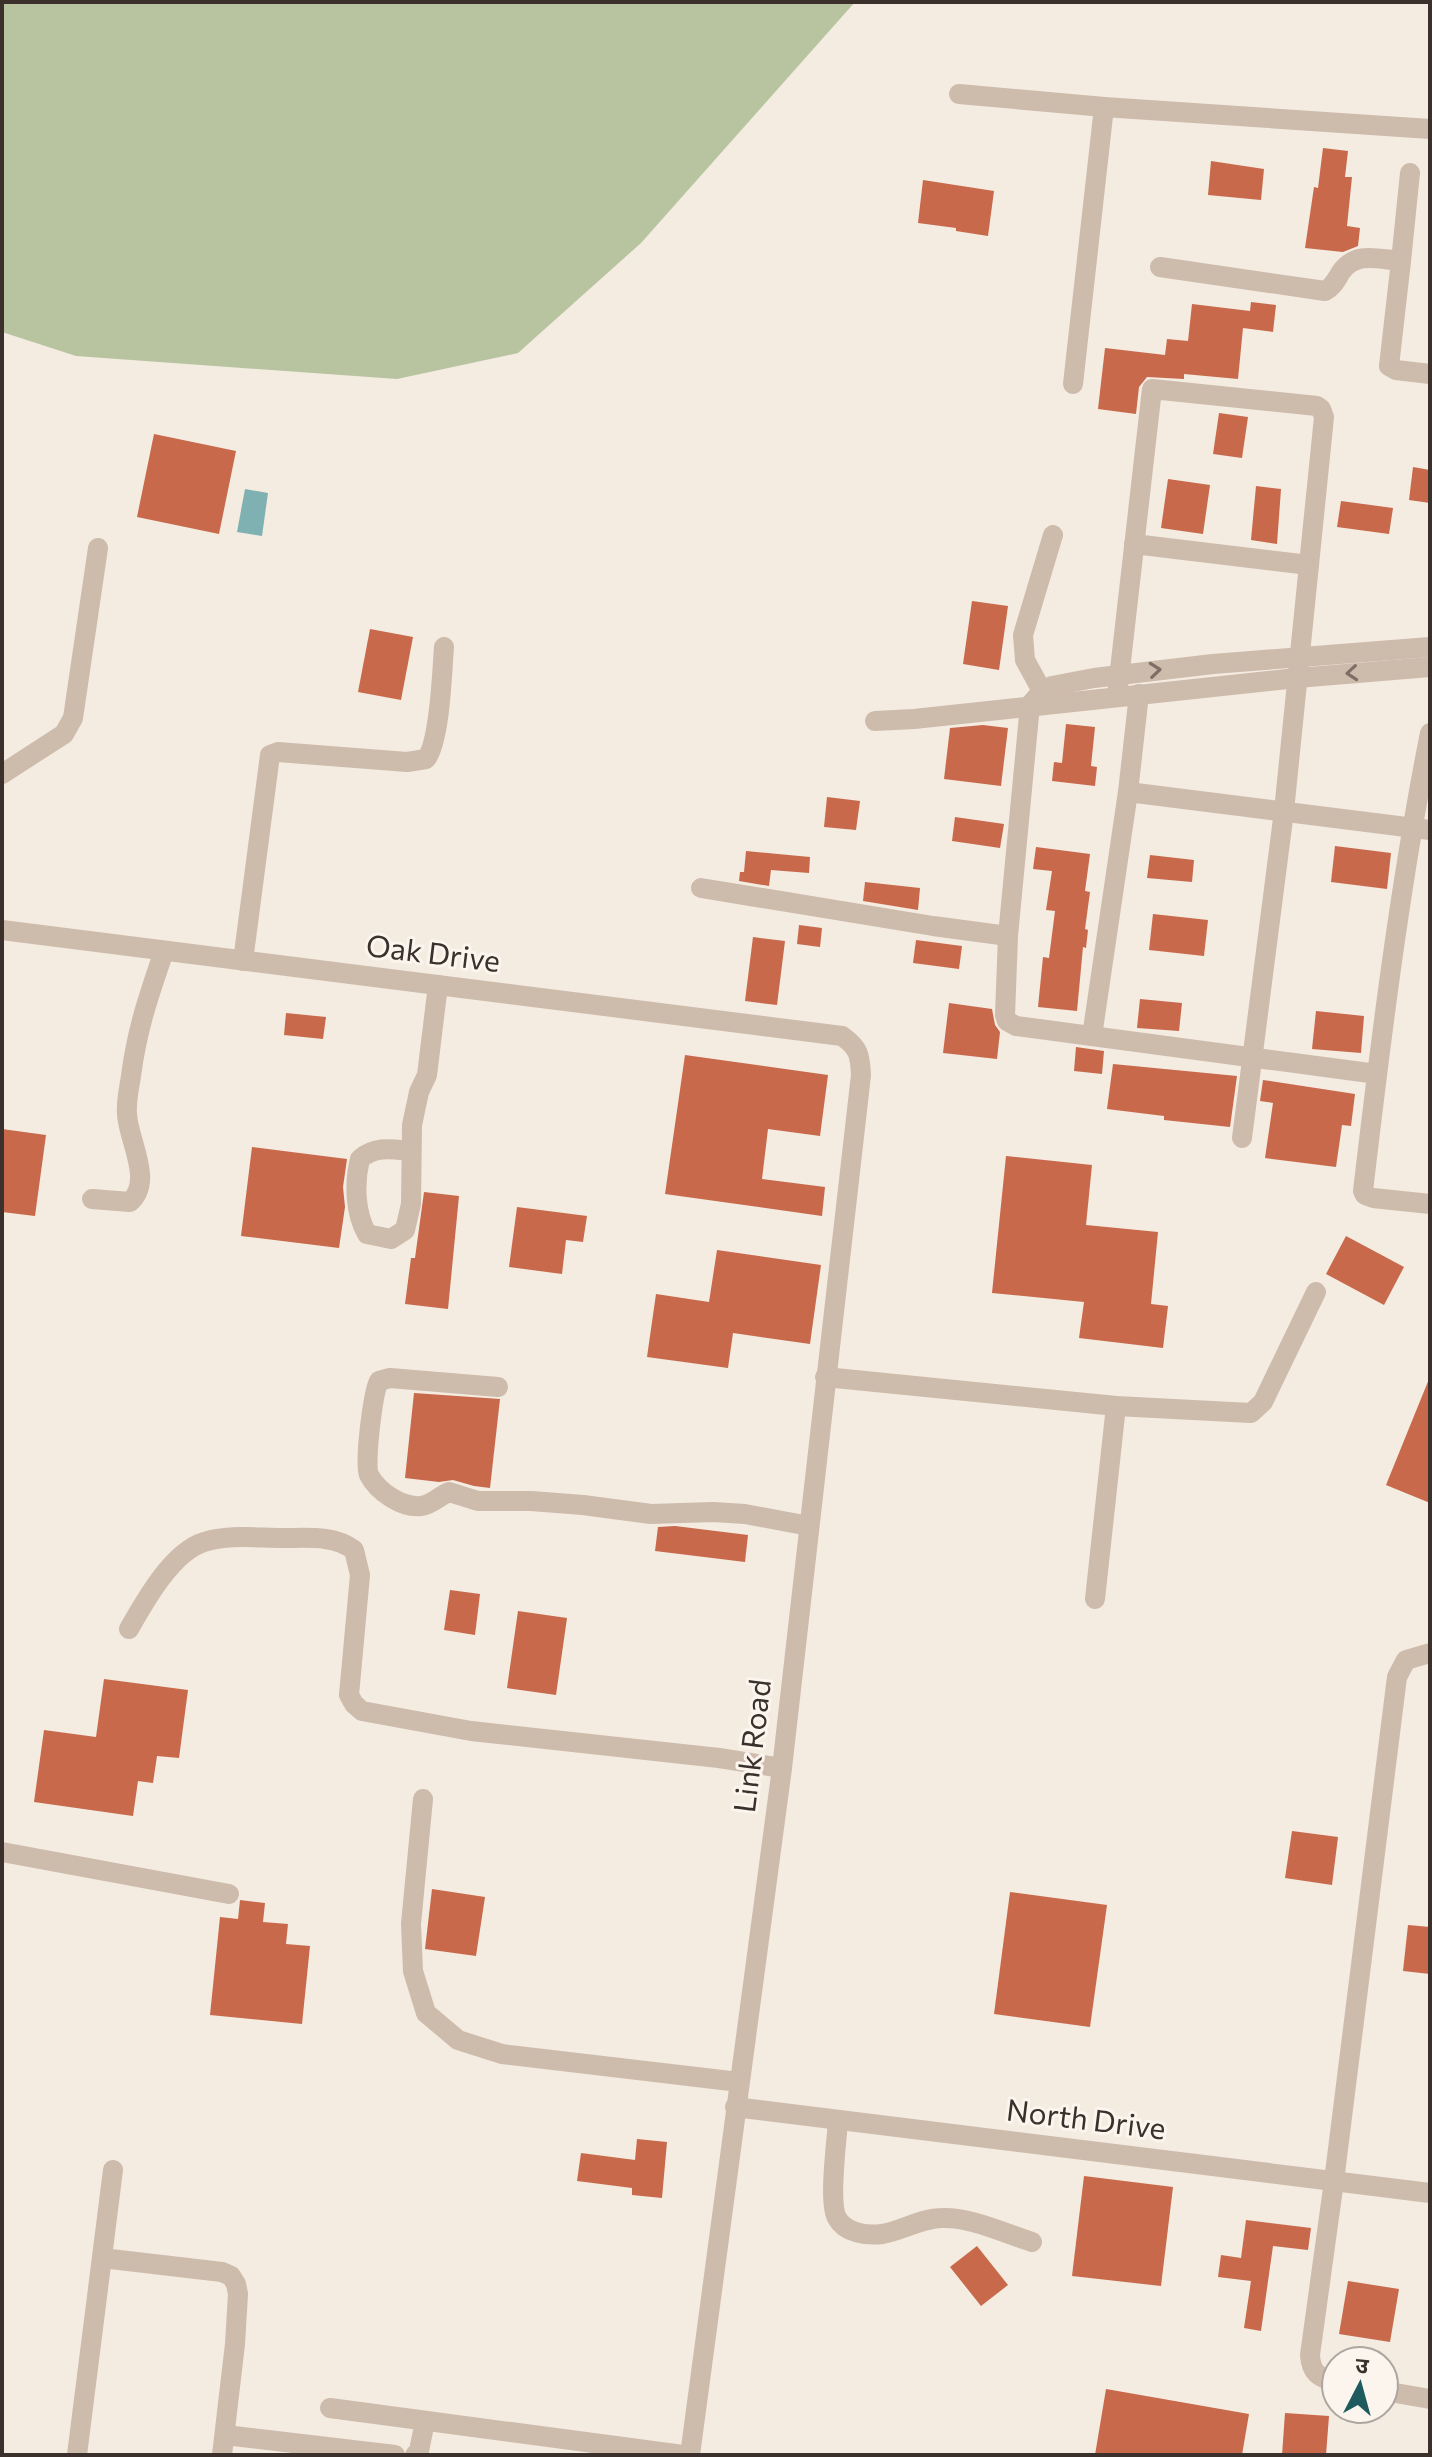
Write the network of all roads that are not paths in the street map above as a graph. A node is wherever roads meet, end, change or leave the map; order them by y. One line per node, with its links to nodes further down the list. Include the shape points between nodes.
1 (959, 94): 2 (street)
2 (1104, 107): 3 (street); 8 (street)
3 (1430, 129)
4 (1410, 173): 5 (street)
5 (1401, 261): 6 (street, via 1354,259 1325,291); 7 (street, via 1389,366)
6 (1160, 267)
7 (1430, 374)
8 (1073, 384)
9 (1053, 535): 20 (street, via 1023,635)
10 (1134, 544): 12 (street); 12 (street, via 1153,388 1317,406 1324,417); 17 (street)
11 (98, 548): 23 (street, via 73,718 64,734)
12 (1309, 565): 15 (street)
13 (444, 647): 31 (street, via 435,737 426,759 270,755)
14 (1430, 647): 15 (street)
15 (1298, 667): 16 (street, one-way to 15); 17 (street, one-way to 15, via 1213,664); 18 (street); 25 (street)
16 (1430, 667)
17 (1120, 675): 19 (street); 20 (street, via 1052,686)
18 (1139, 694): 19 (street); 24 (street)
19 (1117, 696): 20 (street)
20 (1036, 698): 21 (street); 29 (street)
21 (875, 721)
22 (1430, 733): 26 (street)
23 (2, 774)
24 (1128, 792): 25 (street); 33 (street)
25 (1284, 811): 26 (street); 35 (street)
26 (1421, 829): 36 (street)
27 (701, 888): 29 (street)
28 (2, 930): 30 (street, Oak Drive)
29 (1008, 936): 33 (street, via 1007,1021)
30 (164, 951): 31 (street, Oak Drive); 39 (street, via 138,1028 127,1106 139,1188 130,1202)
31 (243, 961): 32 (street, Oak Drive)
32 (438, 985): 34 (street, Oak Drive, via 842,1036); 38 (street, via 431,1052)
33 (1092, 1036): 35 (street)
34 (854, 1044): 42 (street, Link Road, via 861,1075)
35 (1252, 1058): 36 (street); 37 (street)
36 (1377, 1074): 40 (street, via 1363,1191 1373,1198)
37 (1242, 1138)
38 (410, 1151): 38 (street, via 384,1148 360,1159 359,1219 367,1234 391,1239 405,1230 411,1204)
39 (92, 1199)
40 (1430, 1204)
41 (1316, 1292): 44 (street, via 1263,1402 1251,1413)
42 (825, 1377): 44 (street); 45 (street, Link Road)
43 (498, 1387): 45 (street, via 379,1381 370,1475 409,1506 427,1505 449,1492 478,1501 651,1514 745,1514)
44 (1116, 1406): 46 (street)
45 (809, 1526): 49 (street, Link Road)
46 (1095, 1599)
47 (129, 1629): 49 (street, via 168,1570 201,1542 344,1542 354,1550 360,1575 349,1695 362,1711 471,1731)
48 (1430, 1653): 57 (street, via 1406,1660 1397,1677)
49 (782, 1768): 53 (street, Link Road)
50 (423, 1799): 53 (street, via 411,1924 413,1971 426,2013 458,2040 502,2054)
51 (2, 1852): 52 (street)
52 (229, 1894)
53 (739, 2082): 54 (street, Link Road)
54 (735, 2107): 55 (street, North Drive); 71 (street, Link Road)
55 (838, 2120): 57 (street, North Drive); 59 (street, via 834,2197 836,2217 845,2228 882,2234 950,2218)
56 (113, 2170): 60 (street)
57 (1334, 2181): 58 (street, North Drive); 61 (street, via 1310,2355)
58 (1430, 2193)
59 (1032, 2242)
60 (102, 2258): 66 (street, via 231,2276 238,2294); 67 (street)
61 (1320, 2378)
62 (1400, 2394): 63 (street)
63 (1430, 2399)
64 (330, 2408): 65 (street)
65 (425, 2421): 69 (street); 70 (street)
66 (224, 2445): 68 (street)
67 (77, 2455)
68 (395, 2455)
69 (415, 2455)
70 (683, 2455)
71 (690, 2455)

